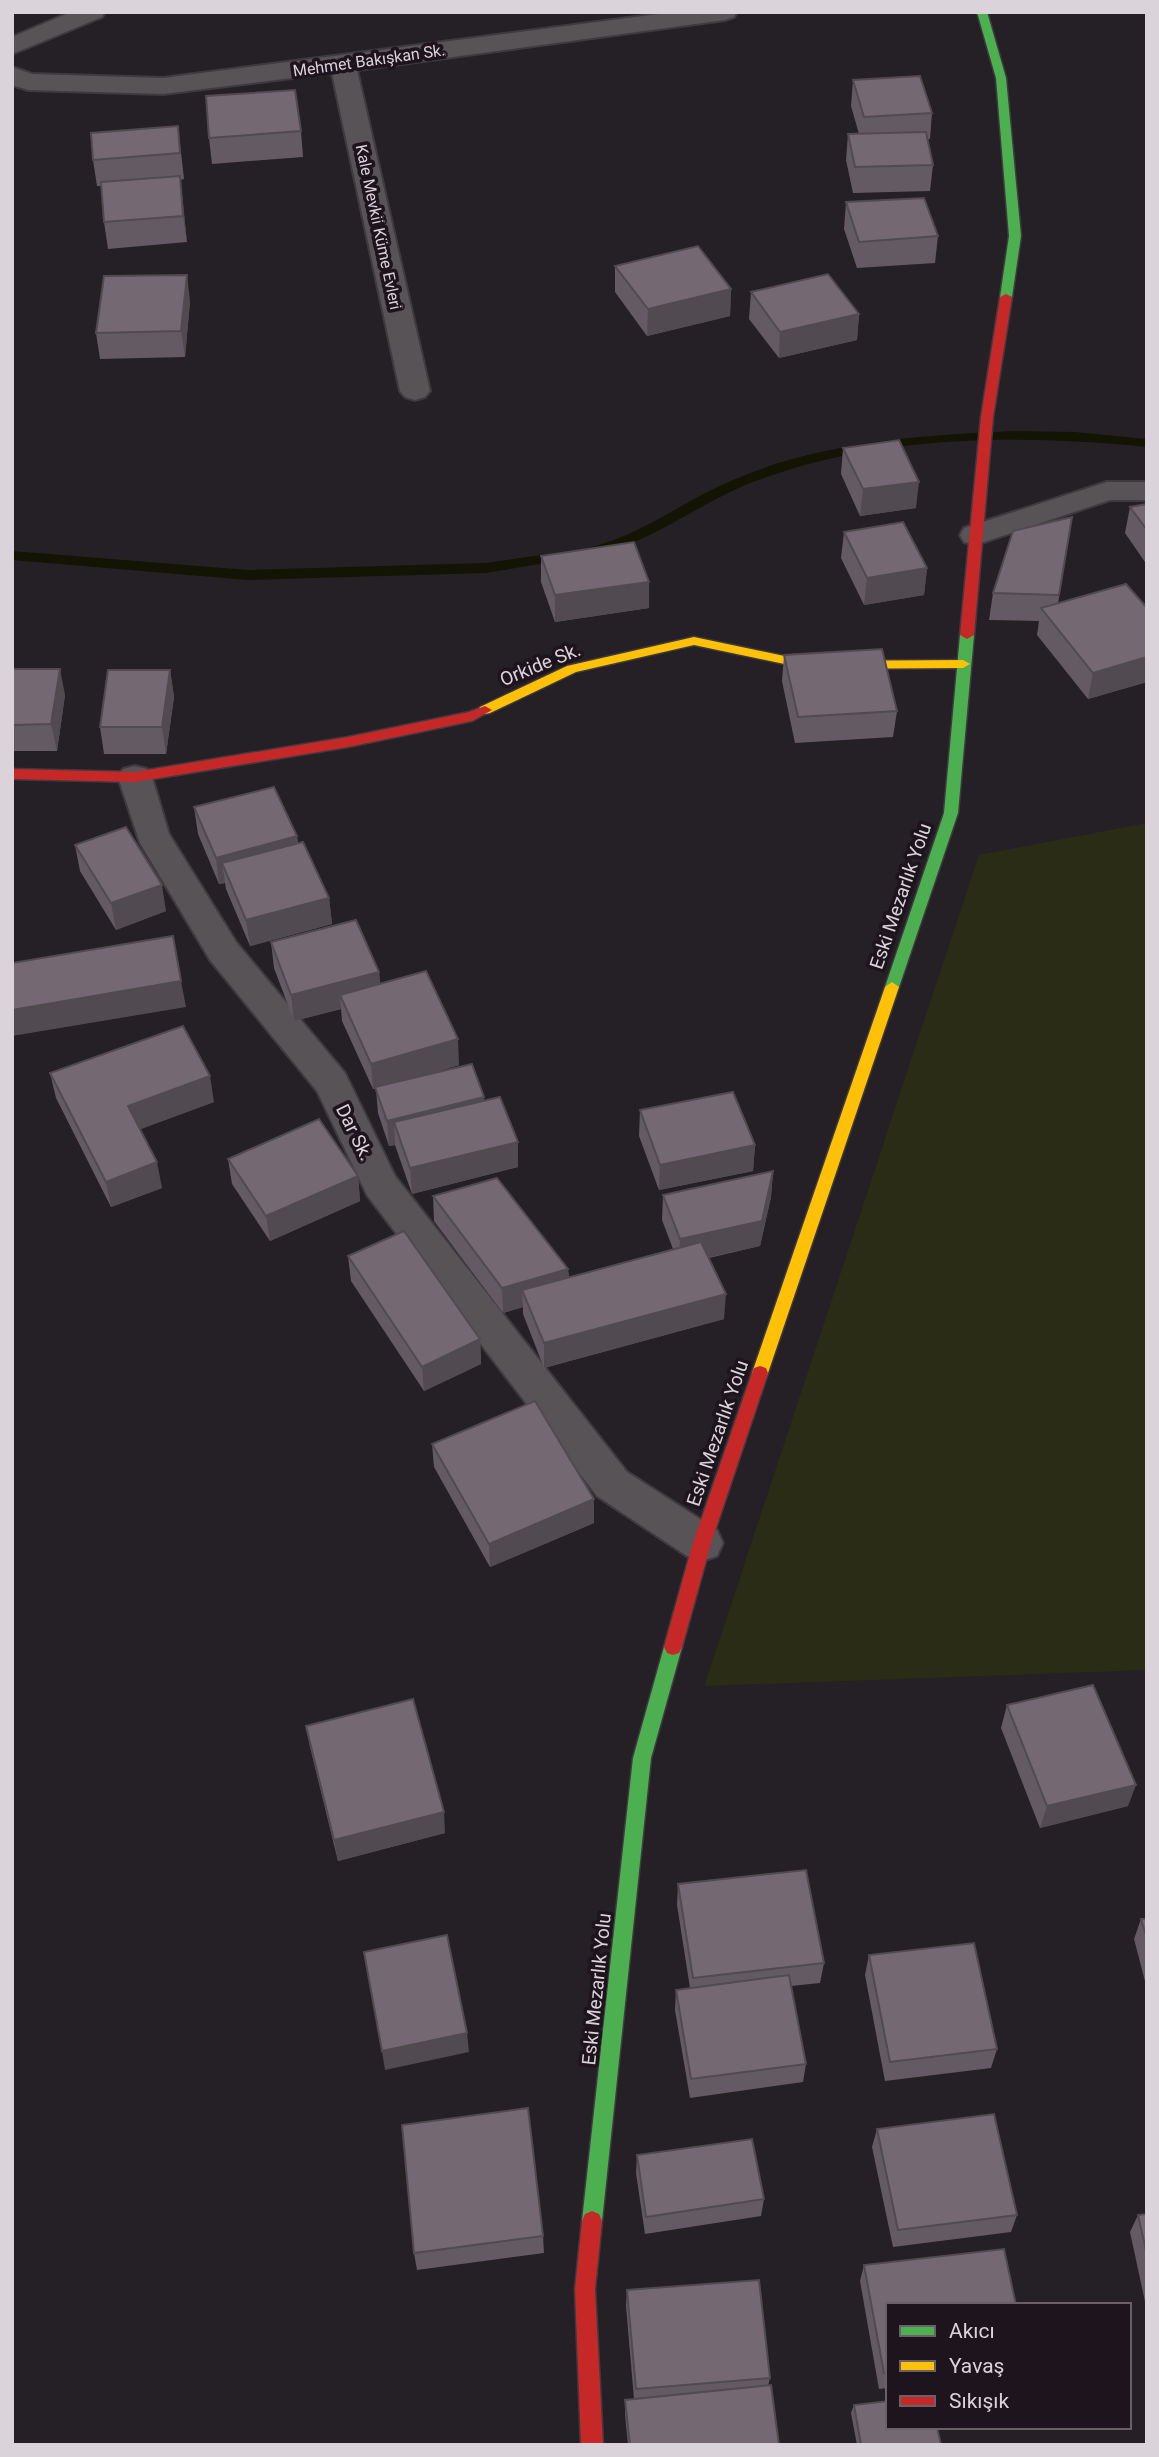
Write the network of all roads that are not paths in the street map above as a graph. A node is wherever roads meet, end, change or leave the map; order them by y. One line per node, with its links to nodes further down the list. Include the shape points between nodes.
1 (93, 12): 4 (street)
2 (725, 12): 5 (street, Mehmet Bakışkan Sk.)
3 (982, 12): 9 (street, Eski Mezarlık Yolu, via 1001,78 1015,236 987,417)
4 (12, 46)
5 (341, 64): 6 (street, Mehmet Bakışkan Sk., via 163,86 28,82); 7 (street, Kale Mevkii Küme Evleri)
6 (12, 75)
7 (415, 391)
8 (1147, 491): 9 (street, via 1107,491)
9 (975, 535): 10 (street, Eski Mezarlık Yolu)
10 (964, 664): 12 (street, Orkide Sk., via 808,665 694,641 572,669 472,716 270,756); 13 (street, Eski Mezarlık Yolu, via 951,813)
11 (12, 774): 12 (street)
12 (135, 776): 13 (street, Dar Sk., via 152,835 223,951 332,1083 380,1185 612,1483)
13 (702, 1543): 14 (street, Eski Mezarlık Yolu, via 642,1758 585,2289)
14 (592, 2445)

